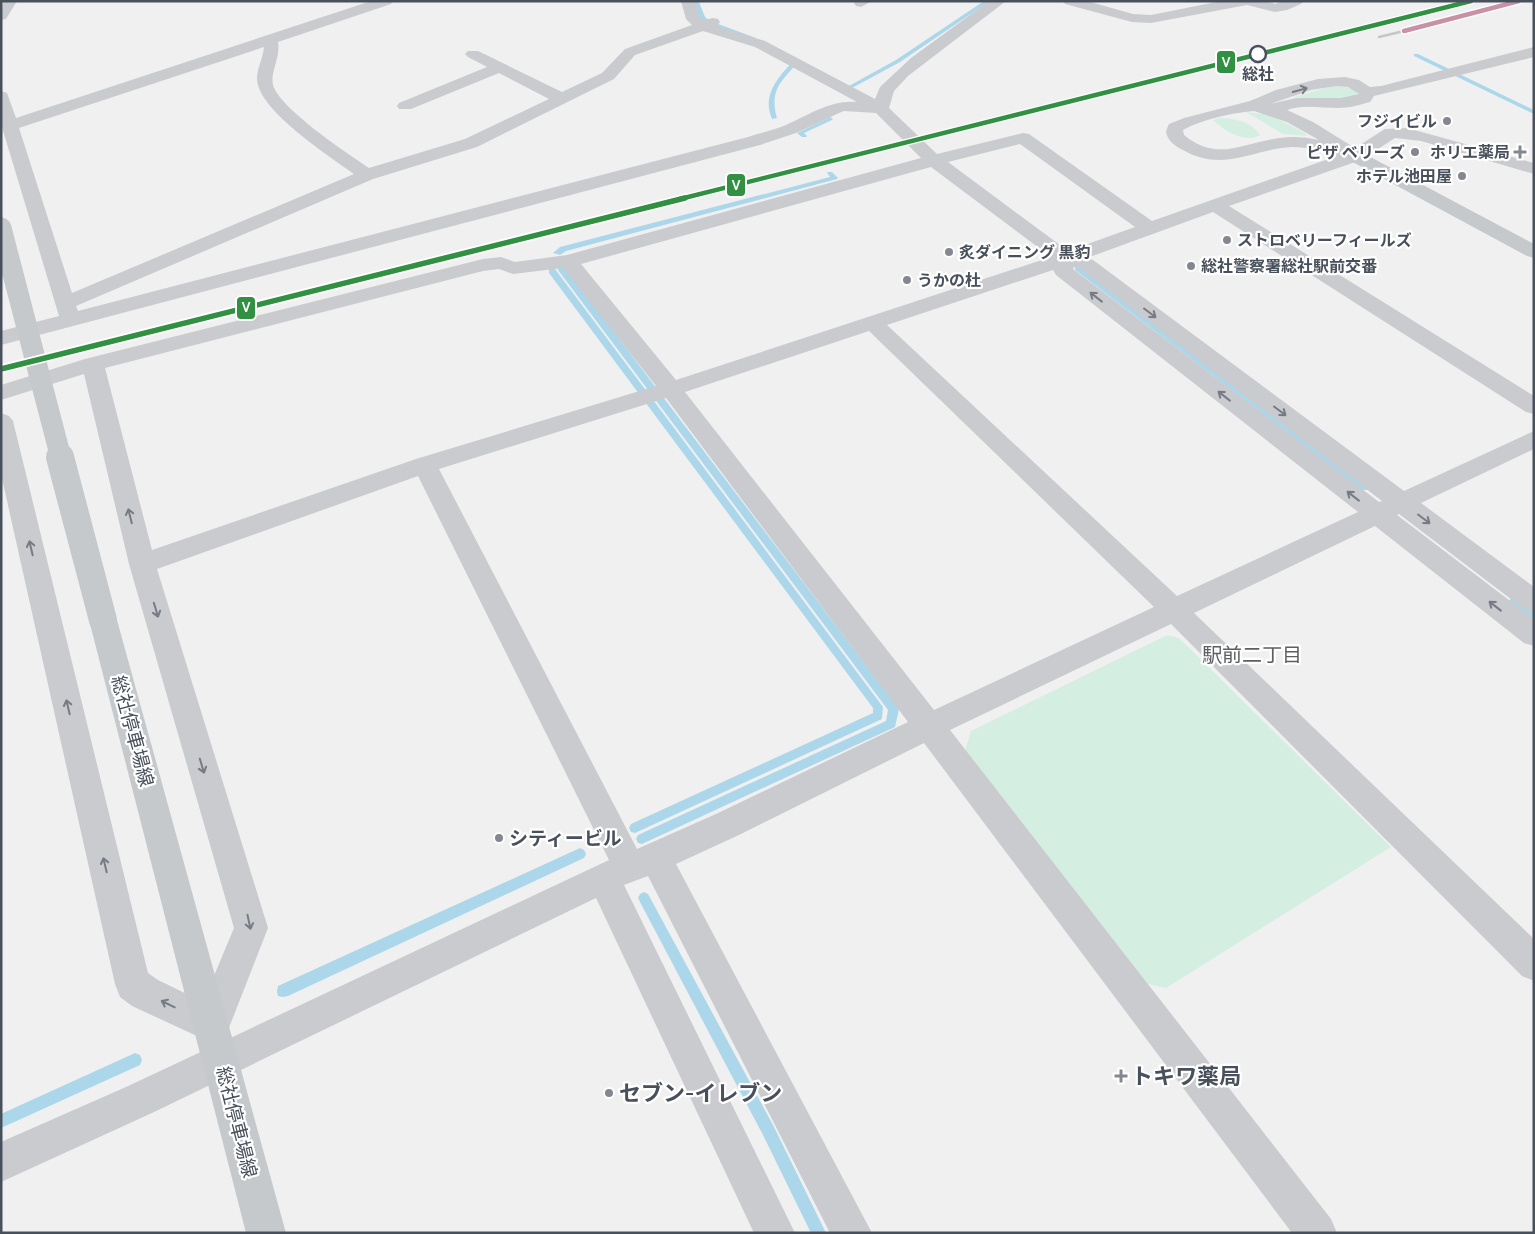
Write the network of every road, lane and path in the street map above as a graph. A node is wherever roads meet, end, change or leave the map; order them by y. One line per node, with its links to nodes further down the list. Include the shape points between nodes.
1 (10, 1): 10 (street)
2 (386, 1): 12 (street)
3 (688, 1): 11 (street, via 693,19)
4 (999, 1): 21 (street, via 916,60 886,90)
5 (1070, 1): 6 (street, via 1132,18 1151,19)
6 (1245, 1)
7 (1249, 1): 8 (street, via 1275,8)
8 (1296, 1)
9 (708, 7): 11 (street)
10 (1, 16)
11 (708, 24): 18 (street, via 630,52 608,76); 21 (street, via 780,50 800,66)
12 (270, 40): 24 (street); 29 (street, via 273,49 265,71 265,86 273,100 319,140)
13 (1534, 52): 16 (street, via 1381,91)
14 (473, 54): 15 (street)
15 (500, 67): 18 (street); 19 (street)
16 (1366, 92): 20 (street, one-way to 16, via 1268,98 1330,82 1350,83); 22 (street, via 1364,99 1347,104 1290,102)
17 (1, 96): 24 (street)
18 (562, 99): 29 (street, via 470,143)
19 (405, 106)
20 (1254, 106): 22 (street); 23 (street)
21 (881, 108): 27 (street); 36 (street, via 844,106 754,141)
22 (1274, 110): 26 (street)
23 (1214, 116): 25 (street, via 1229,116); 25 (street, via 1178,125 1174,128 1175,137 1196,152 1228,156)
24 (11, 125): 36 (street)
25 (1259, 134): 26 (street, via 1282,142 1317,144)
26 (1355, 156): 28 (street, via 1385,135 1407,133); 30 (street); 33 (main road)
27 (934, 160): 32 (street, via 1023,138); 34 (street); 35 (street)
28 (1531, 166)
29 (367, 175): 36 (street)
30 (1216, 206): 32 (street); 42 (street)
31 (1, 228): 54 (main road, 総社停車場線, bridge)
32 (1150, 230): 34 (street)
33 (1534, 252)
34 (1066, 259): 37 (street); 46 (street, via 1063,272)
35 (568, 261): 39 (street, via 513,268 501,263 483,265); 41 (street)
36 (68, 311): 38 (street)
37 (874, 324): 41 (street); 49 (street)
38 (1, 338)
39 (93, 364): 40 (street); 47 (street, one-way to 39)
40 (1, 392)
41 (658, 393): 45 (street); 51 (street)
42 (1534, 407)
43 (1, 421): 54 (street, one-way to 43, via 134,984)
44 (1534, 439): 46 (street)
45 (425, 465): 47 (street); 52 (street)
46 (1389, 508): 48 (street, one-way to 48); 49 (street); 50 (street, one-way to 46)
47 (142, 564): 54 (street, one-way to 54, via 251,928)
48 (1534, 602)
49 (1175, 611): 51 (street); 53 (street)
50 (1534, 635)
51 (929, 726): 52 (street); 60 (street)
52 (630, 868): 55 (street); 58 (street); 59 (street)
53 (1534, 964)
54 (212, 1025): 55 (main road, 総社停車場線)
55 (221, 1060): 56 (street); 57 (main road, 総社停車場線)
56 (1, 1162)
57 (266, 1233)
58 (775, 1233)
59 (852, 1233)
60 (1317, 1233)

